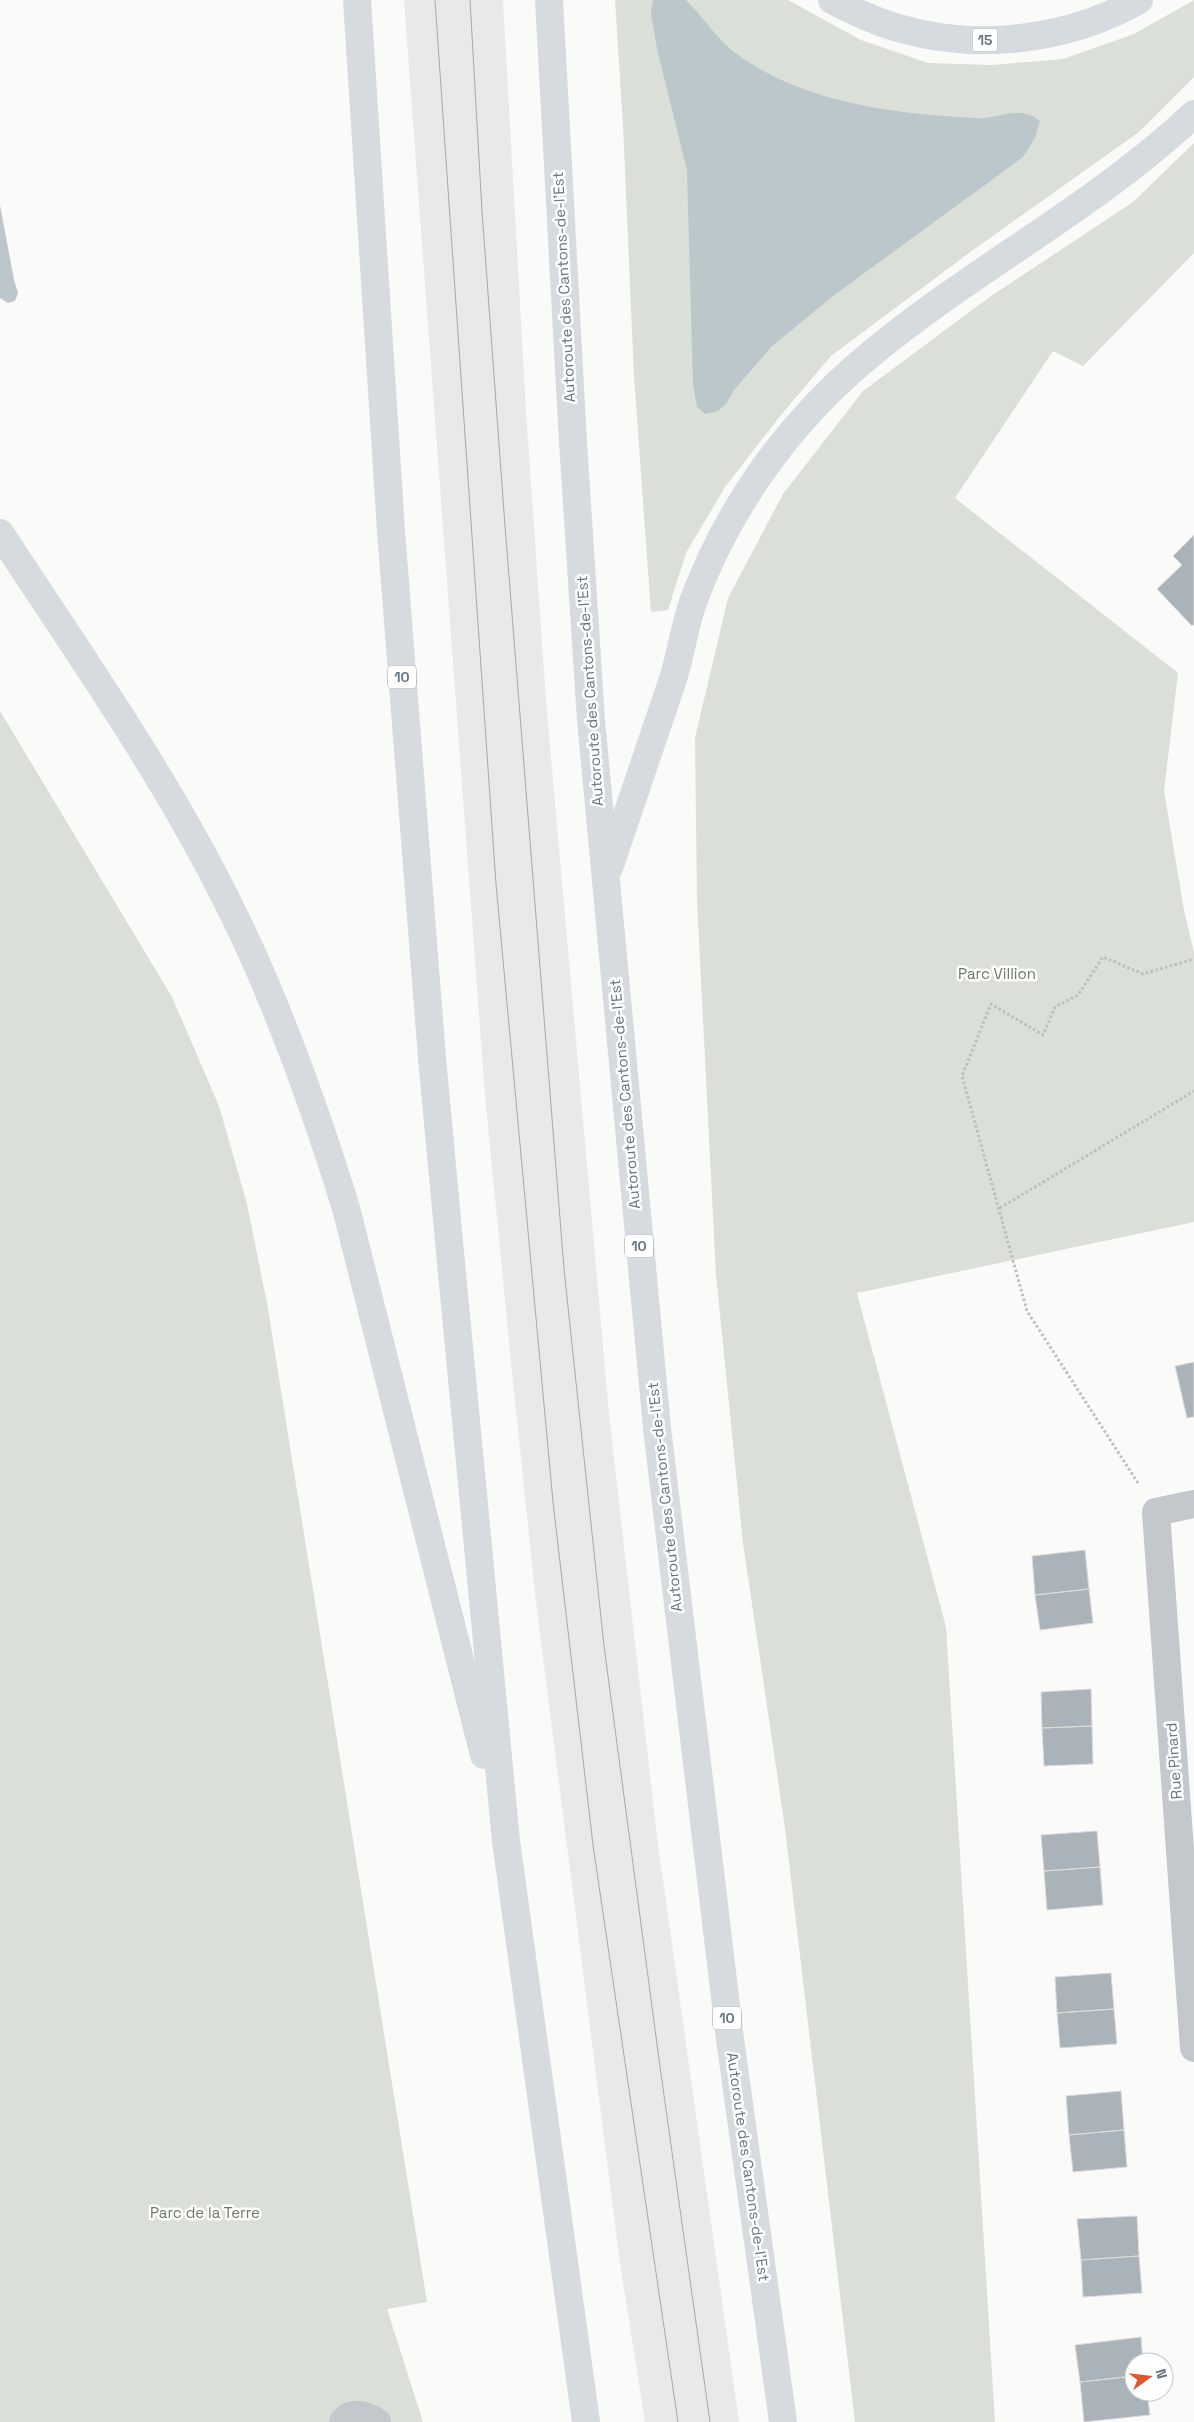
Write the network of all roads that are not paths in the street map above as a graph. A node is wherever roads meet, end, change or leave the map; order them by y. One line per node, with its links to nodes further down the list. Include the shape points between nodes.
1 (357, 0): 9 (highway, 10, via 391,531 432,1058)
2 (549, 0): 7 (highway, Autoroute des Cantons-de-l'Est / 10, via 580,550)
3 (832, 0): 4 (highway, 15, via 903,30 980,40 1056,32)
4 (1139, 0)
5 (1194, 114): 7 (highway, via 1081,205 942,300 859,364 815,405 774,453 729,522 702,578 674,675)
6 (0, 534): 9 (highway, via 136,740 170,798 234,913 281,1022 318,1119 346,1208)
7 (606, 879): 15 (highway, Autoroute des Cantons-de-l'Est / 10, via 656,1428 677,1613 730,2039)
8 (1194, 1504): 10 (street, Rue Pinard, via 1156,1512)
9 (506, 1841): 14 (highway, 10)
10 (1190, 1943): 11 (street, Rue Pinard)
11 (1194, 2048)
12 (343, 2422): 13 (street, via 357,2414)
13 (377, 2422)
14 (586, 2422)
15 (783, 2422)

